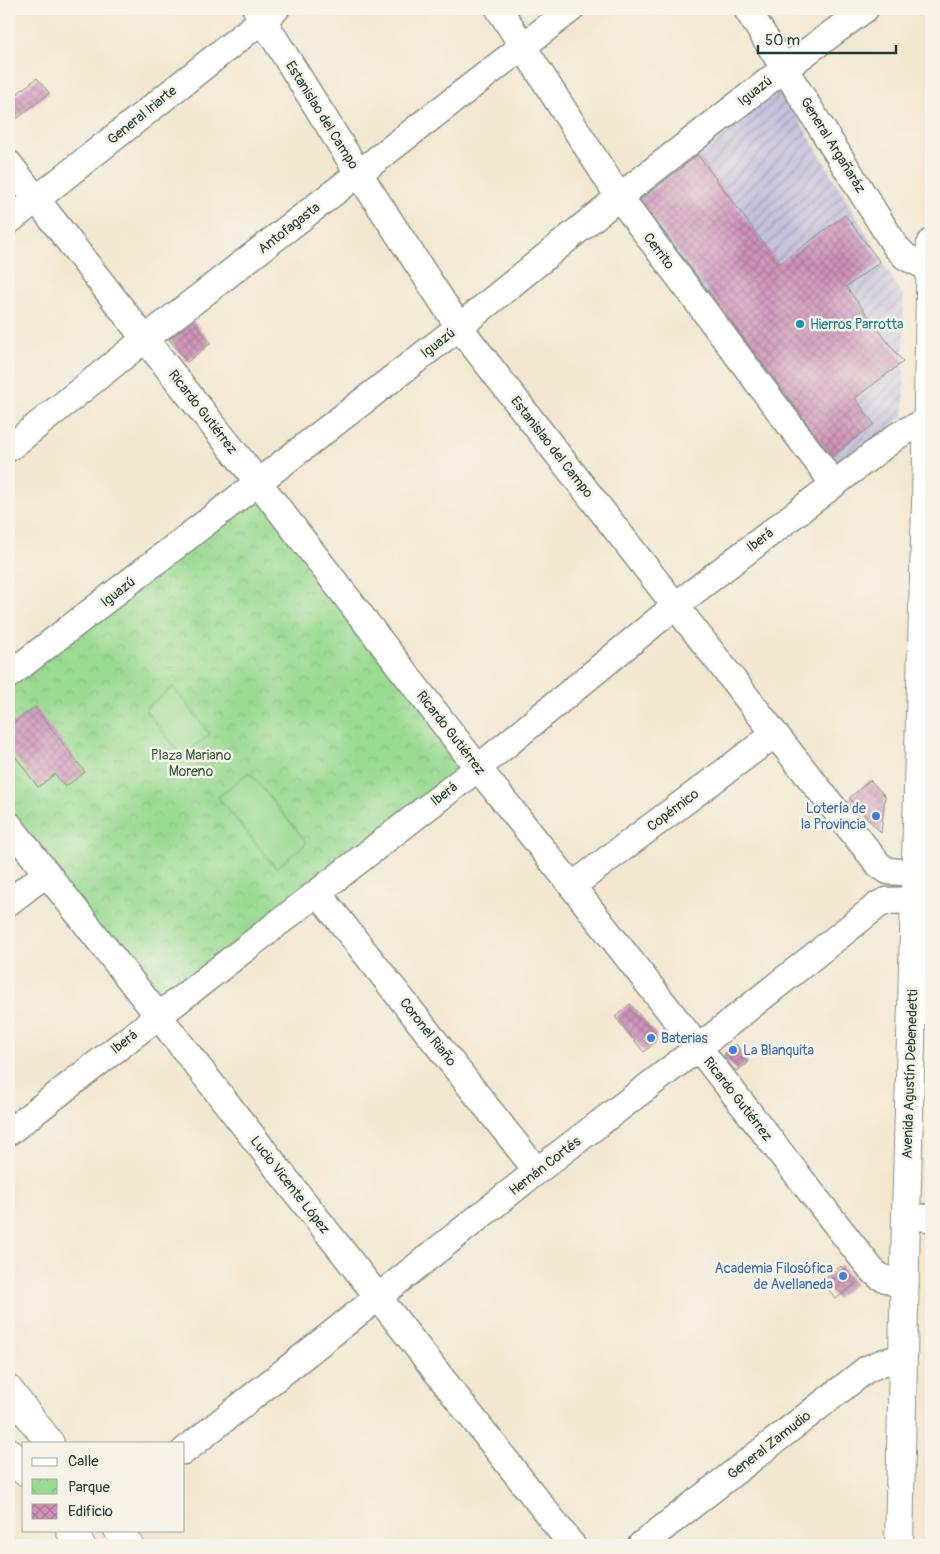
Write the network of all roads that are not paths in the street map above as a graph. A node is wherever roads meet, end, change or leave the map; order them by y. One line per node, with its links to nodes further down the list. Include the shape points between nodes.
1 (499, 9): 6 (street, Cerrito)
2 (571, 9): 6 (street, Antofagasta)
3 (747, 9): 7 (street, General Argañaráz)
4 (865, 9): 7 (street, Iguazú)
5 (265, 12): 9 (street, Estanislao del Campo); 11 (street, General Iriarte)
6 (522, 47): 9 (street, Antofagasta); 10 (street, Cerrito)
7 (785, 68): 10 (street, Iguazú); 14 (street, General Argañaráz, via 896,247 906,257)
8 (9, 164): 11 (street, Ricardo Gutiérrez)
9 (359, 174): 15 (street, Estanislao del Campo); 16 (street, Antofagasta)
10 (619, 196): 15 (street, Iguazú); 20 (street, Cerrito)
11 (36, 199): 12 (street, General Iriarte); 16 (street, Ricardo Gutiérrez)
12 (9, 221)
13 (931, 243): 14 (main road, Avenida Agustín Debenedetti)
14 (931, 269): 17 (main road, Avenida Agustín Debenedetti)
15 (459, 327): 19 (street, Iguazú); 22 (street, Estanislao del Campo)
16 (145, 340): 18 (street, Antofagasta); 19 (street, Ricardo Gutiérrez)
17 (928, 421): 20 (street, Iberá, via 897,436); 21 (main road, Avenida Agustín Debenedetti)
18 (9, 448)
19 (258, 482): 23 (street, Iguazú); 25 (street, Ricardo Gutiérrez)
20 (834, 484): 22 (street, Iberá)
21 (929, 504): 27 (main road, Avenida Agustín Debenedetti)
22 (675, 606): 24 (street, Estanislao del Campo); 25 (street, Iberá)
23 (9, 675)
24 (775, 734): 27 (street, Estanislao del Campo, via 879,865 888,871); 29 (street, Copérnico)
25 (478, 768): 29 (street, Ricardo Gutiérrez); 30 (street, Iberá)
26 (9, 825): 28 (street, Lucio Vicente López)
27 (921, 862): 31 (main road, Avenida Agustín Debenedetti)
28 (46, 873): 32 (street); 33 (street, Lucio Vicente López)
29 (572, 886): 34 (street, Ricardo Gutiérrez)
30 (318, 893): 33 (street, Iberá); 36 (street, Coronel Riaño)
31 (915, 900): 34 (street, Hernán Cortés, via 886,901 878,905); 37 (main road, Avenida Agustín Debenedetti)
32 (9, 902)
33 (158, 1015): 35 (street, Iberá); 39 (street, Lucio Vicente López)
34 (698, 1048): 36 (street, Hernán Cortés); 38 (street, Ricardo Gutiérrez, via 871,1268 879,1276)
35 (9, 1132)
36 (537, 1171): 39 (street, Hernán Cortés)
37 (919, 1218): 38 (main road, Avenida Agustín Debenedetti)
38 (905, 1288): 40 (main road, Avenida Agustín Debenedetti)
39 (377, 1297): 43 (street, Hernán Cortés); 48 (street, Lucio Vicente López)
40 (903, 1357): 49 (street, General Zamudio, via 867,1369); 50 (main road, Avenida Agustín Debenedetti)
41 (9, 1390): 42 (main road)
42 (49, 1442)
43 (185, 1449)
44 (9, 1452): 45 (main road)
45 (22, 1468)
46 (119, 1532): 47 (main road)
47 (129, 1545)
48 (572, 1545)
49 (641, 1545)
50 (899, 1545)

